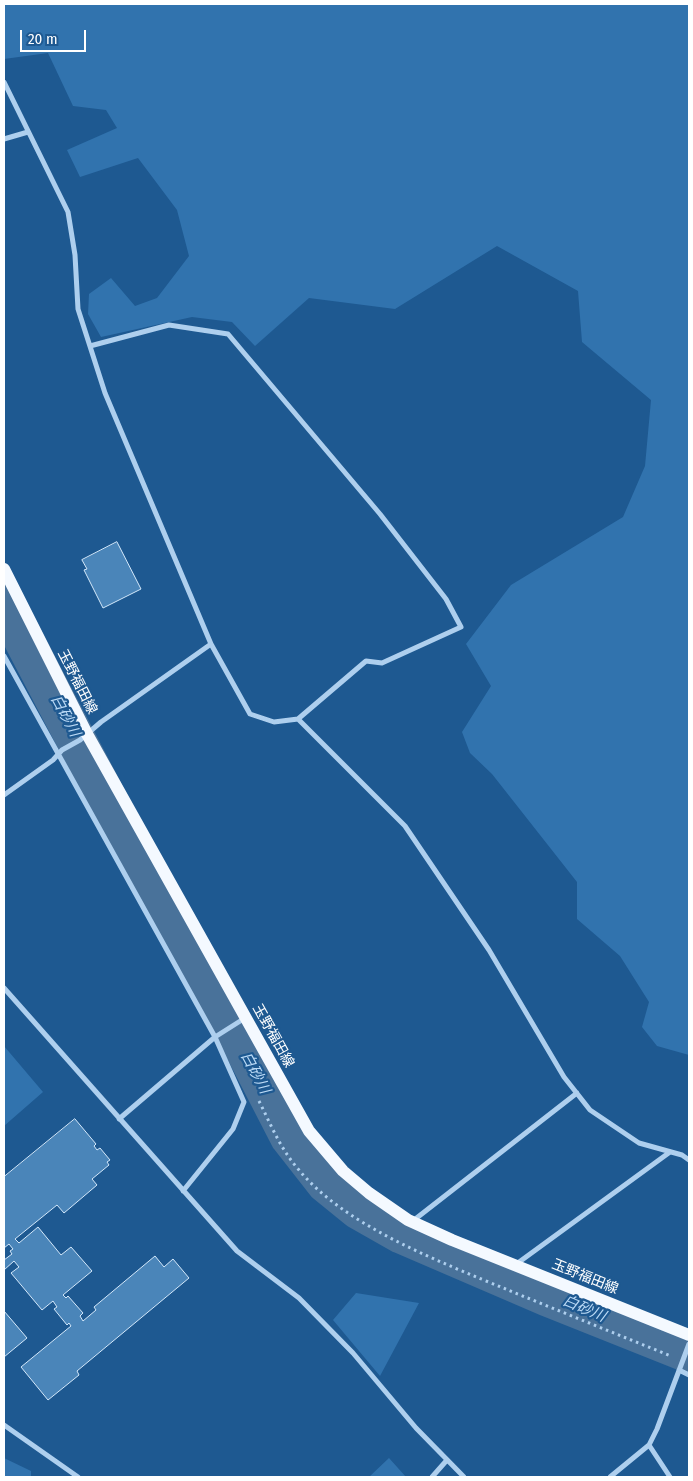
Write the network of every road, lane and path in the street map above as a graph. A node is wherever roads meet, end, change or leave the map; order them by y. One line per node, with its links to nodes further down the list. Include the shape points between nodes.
1 (4, 82): 2 (street)
2 (28, 132): 3 (street); 4 (street, via 68,212 75,255 78,309)
3 (4, 139)
4 (90, 346): 6 (street, via 109,402); 8 (street, via 169,325 228,334 380,514 446,599 461,627 382,663 366,661)
5 (4, 569): 9 (main road, 玉野福田線)
6 (211, 644): 8 (street, via 250,714 274,722); 9 (street)
7 (4, 656): 10 (street)
8 (298, 719): 15 (street, via 406,826 489,950)
9 (84, 737): 10 (street); 13 (main road, 玉野福田線)
10 (58, 754): 11 (street); 14 (street)
11 (4, 795)
12 (4, 988): 16 (street)
13 (242, 1020): 14 (street); 20 (main road, 玉野福田線, via 309,1130 342,1171)
14 (215, 1037): 16 (street); 19 (street, via 244,1102 233,1128)
15 (577, 1093): 17 (street, via 590,1110 639,1143); 20 (street)
16 (119, 1119): 19 (street)
17 (670, 1152): 18 (street); 21 (street)
18 (689, 1160)
19 (183, 1191): 27 (street, via 237,1251 299,1298 353,1353)
20 (412, 1221): 21 (main road, 玉野福田線)
21 (515, 1265): 22 (main road, 玉野福田線)
22 (689, 1342): 23 (street)
23 (679, 1370): 24 (street); 26 (street)
24 (689, 1375)
25 (4, 1425): 28 (street)
26 (649, 1445): 31 (street); 32 (street)
27 (447, 1460): 29 (street); 30 (street)
28 (78, 1477)
29 (432, 1477)
30 (464, 1477)
31 (610, 1477)
32 (670, 1477)

